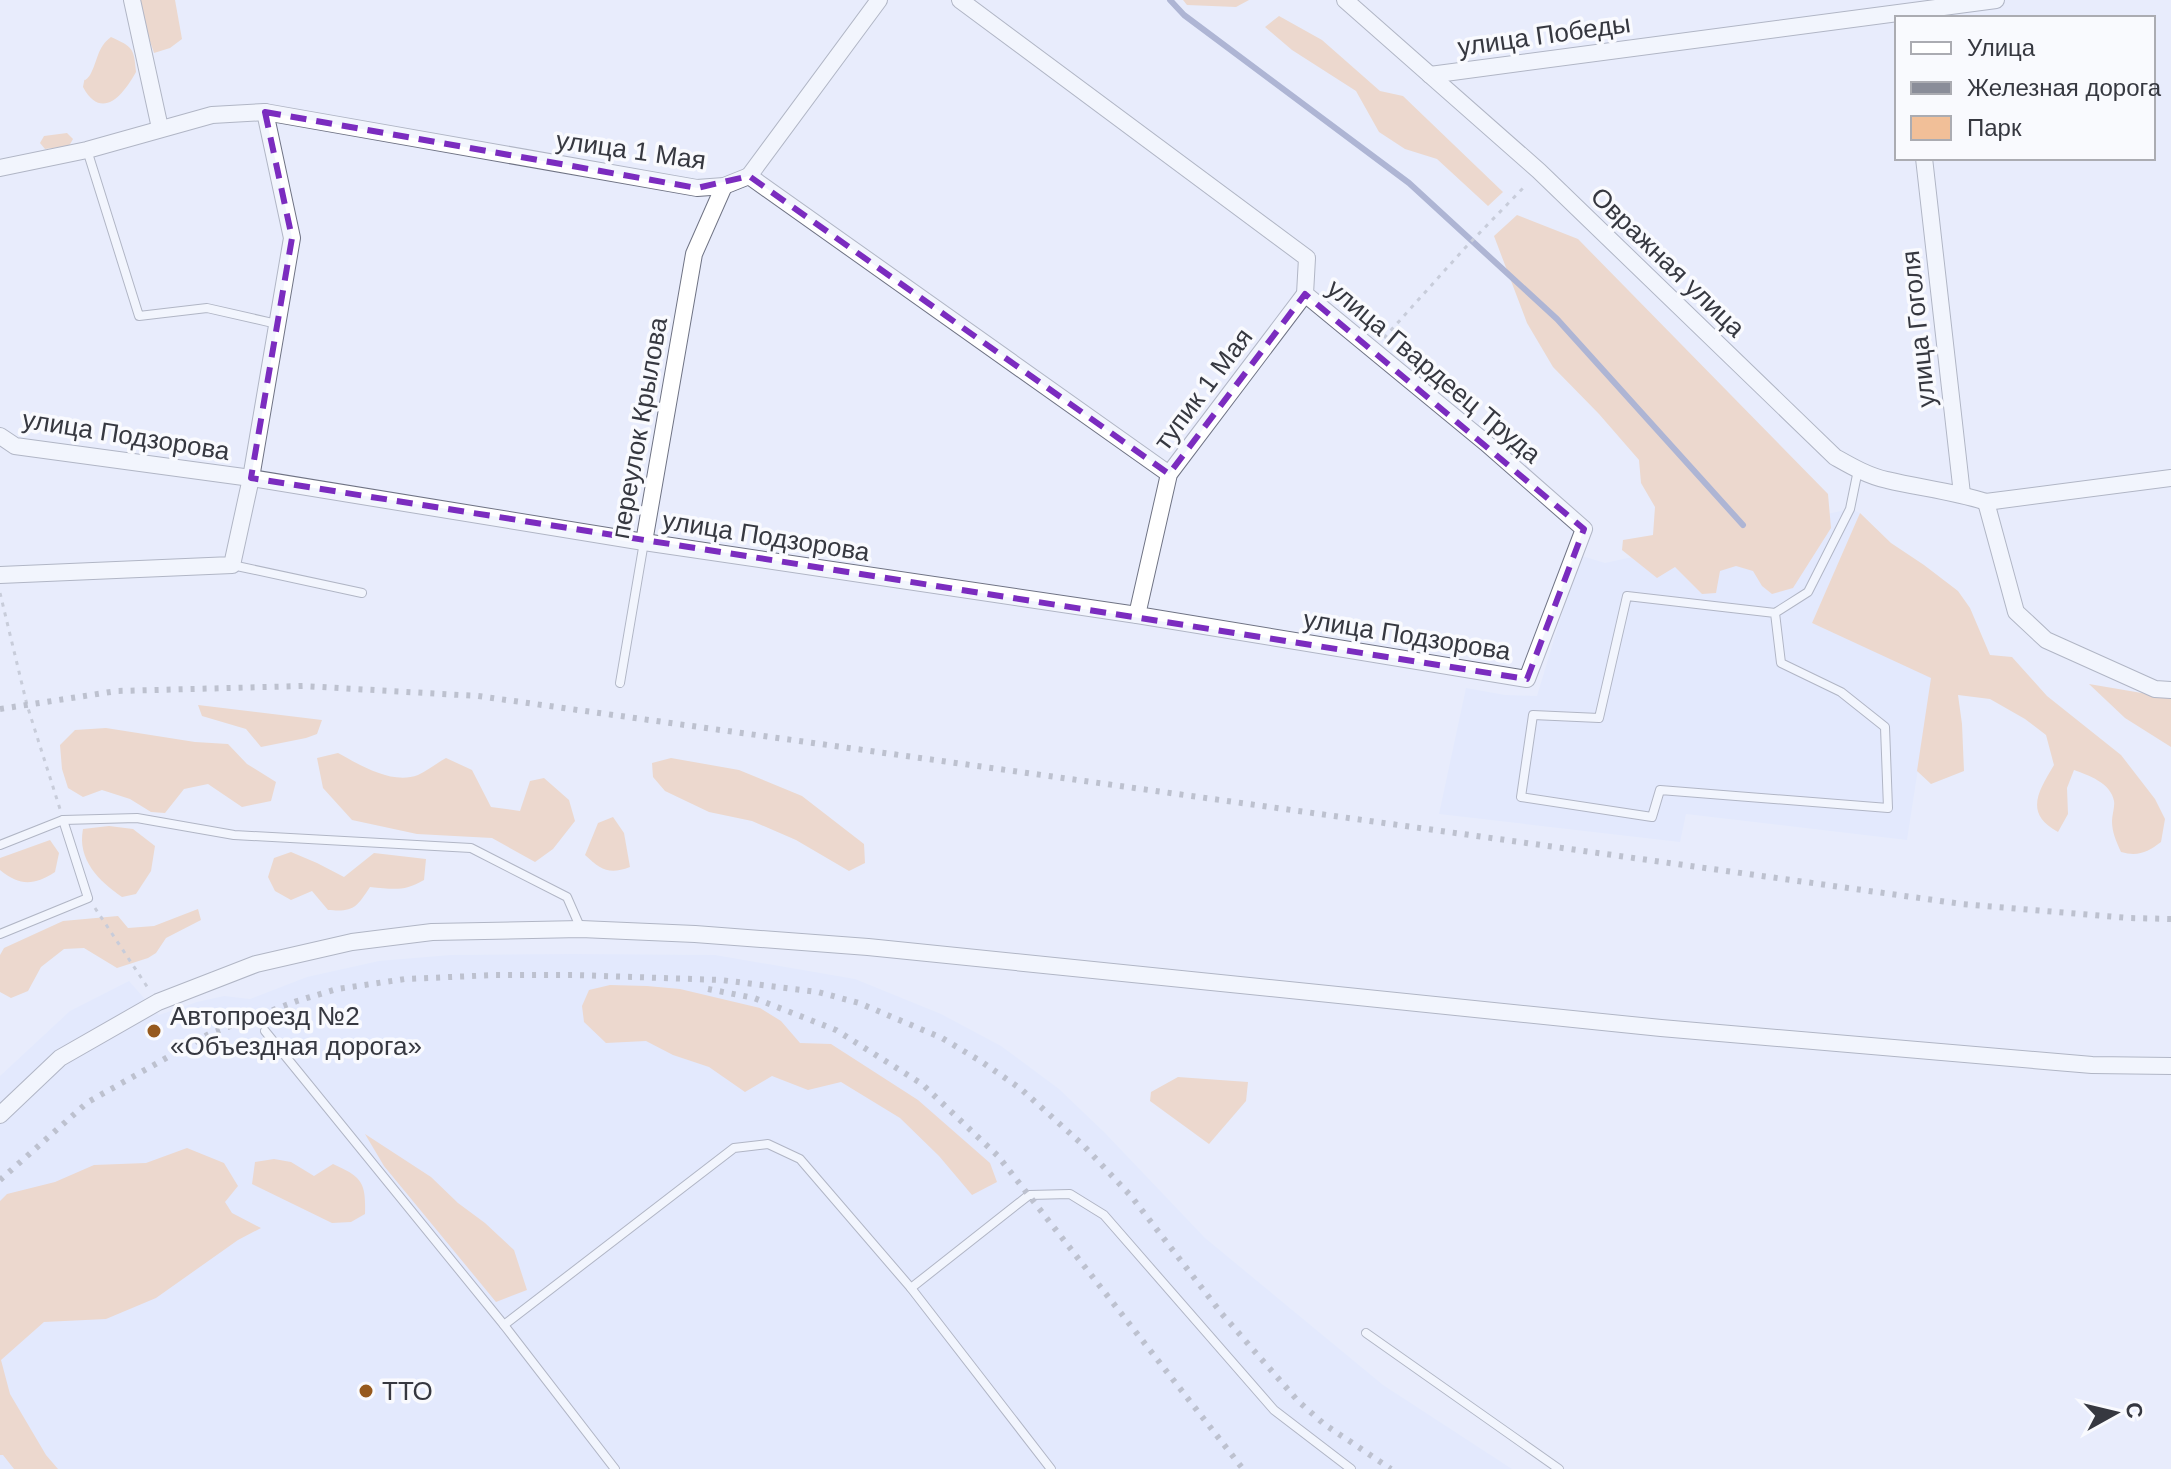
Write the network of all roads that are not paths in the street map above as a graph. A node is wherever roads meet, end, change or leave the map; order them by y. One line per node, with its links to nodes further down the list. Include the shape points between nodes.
1 (132, 0): 9 (street)
2 (879, 0): 13 (street)
3 (960, 0): 15 (street, улица Гвардеец Труда, via 1307,258)
4 (1345, 0): 7 (street, Овражная улица)
5 (1996, 0): 6 (street, улица Победы)
6 (1909, 14): 7 (street, улица Победы)
7 (1430, 75): 19 (street, Овражная улица, via 1539,171 1835,457)
8 (265, 112): 9 (street, улица 1 Мая, via 212,115); 14 (street, улица 1 Мая, via 697,188); 16 (street, via 292,238)
9 (160, 128): 10 (street, улица 1 Мая)
10 (87, 150): 12 (street, улица 1 Мая); 16 (lane, via 139,316 207,308)
11 (1924, 160): 23 (street, улица Гоголя)
12 (0, 168)
13 (749, 176): 14 (street, улица 1 Мая); 20 (street)
14 (724, 186): 25 (street, переулок Крылова, via 694,254)
15 (1305, 294): 20 (street, тупик 1 Мая); 31 (street, улица Гвардеец Труда, via 1584,529)
16 (277, 324): 21 (street)
17 (0, 436): 18 (street, улица Подзорова)
18 (7, 450): 21 (street, улица Подзорова)
19 (1858, 470): 23 (street, Овражная улица); 29 (lane, via 1850,509 1808,592)
20 (1169, 474): 30 (street, тупик 1 Мая)
21 (251, 478): 25 (street, улица Подзорова); 26 (street)
22 (2171, 478): 24 (street)
23 (1962, 494): 24 (street, Овражная улица)
24 (1986, 502): 33 (street, via 2016,612 2046,640 2155,689)
25 (644, 542): 30 (street, улица Подзорова); 32 (lane, переулок Крылова)
26 (232, 565): 27 (street); 28 (lane)
27 (0, 575)
28 (362, 593)
29 (1775, 613): 29 (lane, via 1627,596 1599,718 1533,715 1521,797 1652,817 1660,790 1888,808 1885,727 1841,692 1781,663)
30 (1137, 615): 31 (street, улица Подзорова)
31 (1527, 679)
32 (620, 683)
33 (2171, 690)
34 (63, 820): 35 (lane); 36 (lane, via 137,818 234,835 471,848 567,897); 37 (lane, via 88,898)
35 (2, 842)
36 (581, 929): 39 (street, via 868,947 1661,1028 2092,1065); 40 (street, via 432,932 352,942 256,964 158,1002 60,1058)
37 (0, 934)
38 (265, 1031): 42 (lane)
39 (2171, 1066)
40 (0, 1115)
41 (911, 1288): 42 (lane, via 800,1159 768,1144 734,1148); 45 (lane); 46 (lane, via 1029,1195 1070,1194 1104,1215 1274,1410)
42 (504, 1325): 44 (lane)
43 (1366, 1333): 47 (lane)
44 (615, 1469)
45 (1051, 1469)
46 (1351, 1469)
47 (1559, 1469)

